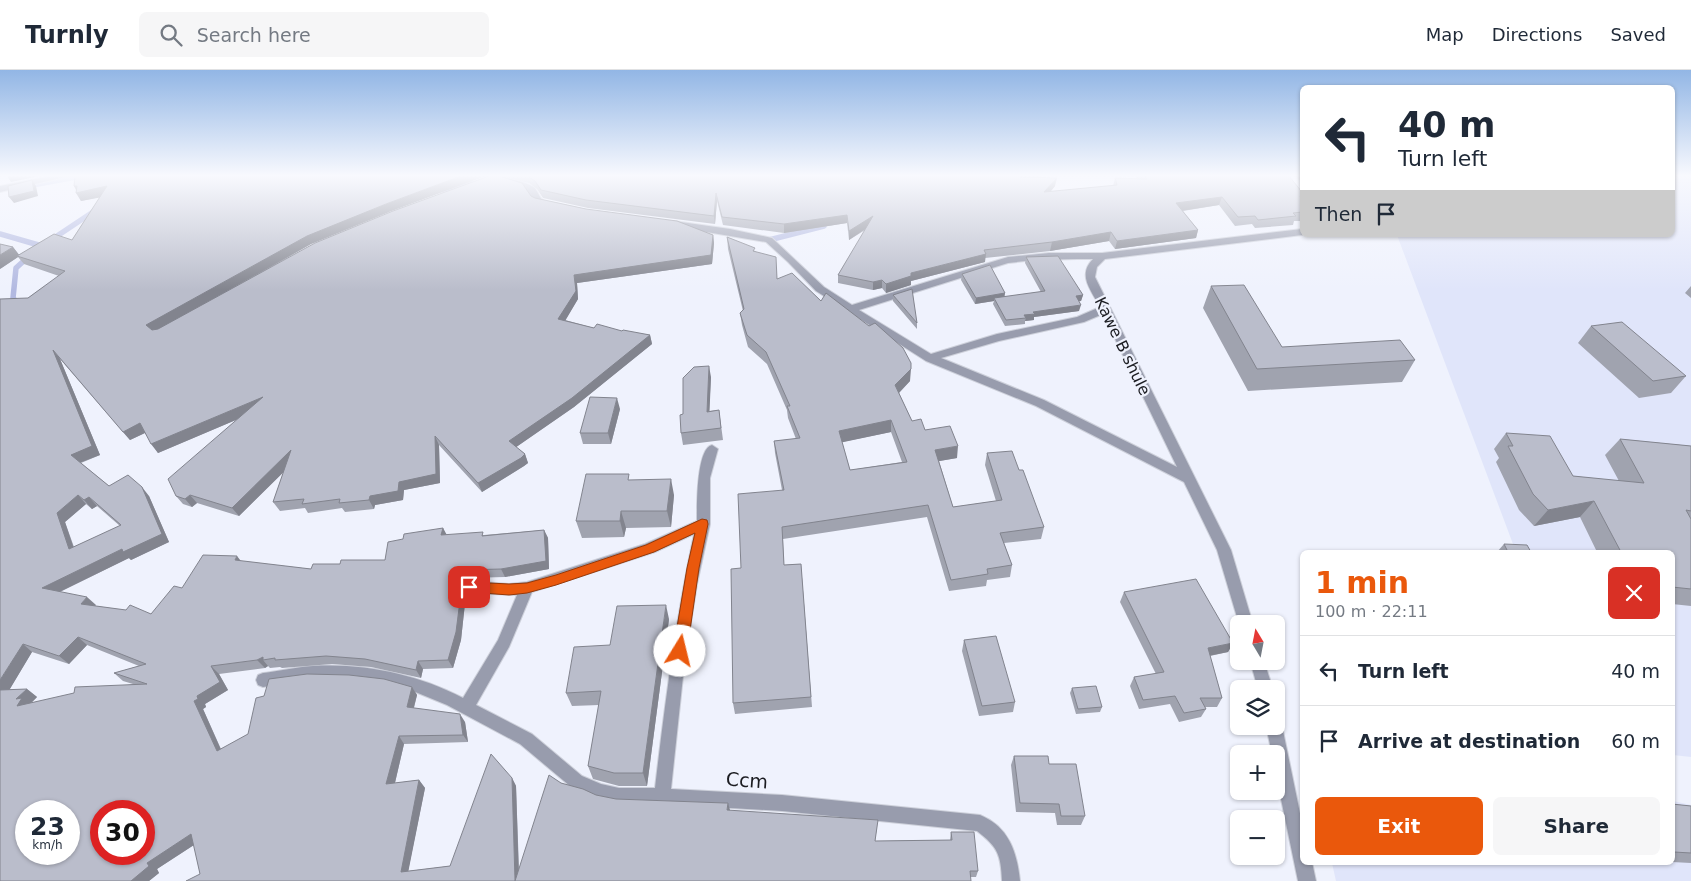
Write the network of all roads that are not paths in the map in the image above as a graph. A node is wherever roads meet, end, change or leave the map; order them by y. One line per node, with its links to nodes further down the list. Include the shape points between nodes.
1 (662, 222): 4 (street, via 769,240 820,289)
2 (1300, 232): 3 (street)
3 (1102, 256): 4 (street, via 1050,256 997,262); 5 (street, Kawe B shule, via 1092,266 1090,277)
4 (850, 309): 6 (street)
5 (1105, 309): 6 (street, via 1080,320 996,338); 8 (street, Kawe B shule)
6 (930, 358): 8 (street, via 1040,404)
7 (712, 449): 9 (street, via 704,478)
8 (1188, 479): 12 (street, Kawe B shule, via 1224,550)
9 (702, 524): 11 (street, via 650,548); 16 (street, via 679,658)
10 (469, 587): 11 (street)
11 (527, 588): 14 (street, via 504,643)
12 (1243, 615)
13 (263, 680): 14 (street, Ccm, via 313,673 390,678 414,684)
14 (466, 707): 16 (street, Ccm, via 526,739 576,781 600,792 619,796)
15 (1276, 735): 17 (street)
16 (662, 796): 19 (street, Ccm, via 782,803 980,823 999,837 1009,855)
17 (1300, 847)
18 (1304, 865): 20 (street)
19 (1011, 881)
20 (1307, 881)

